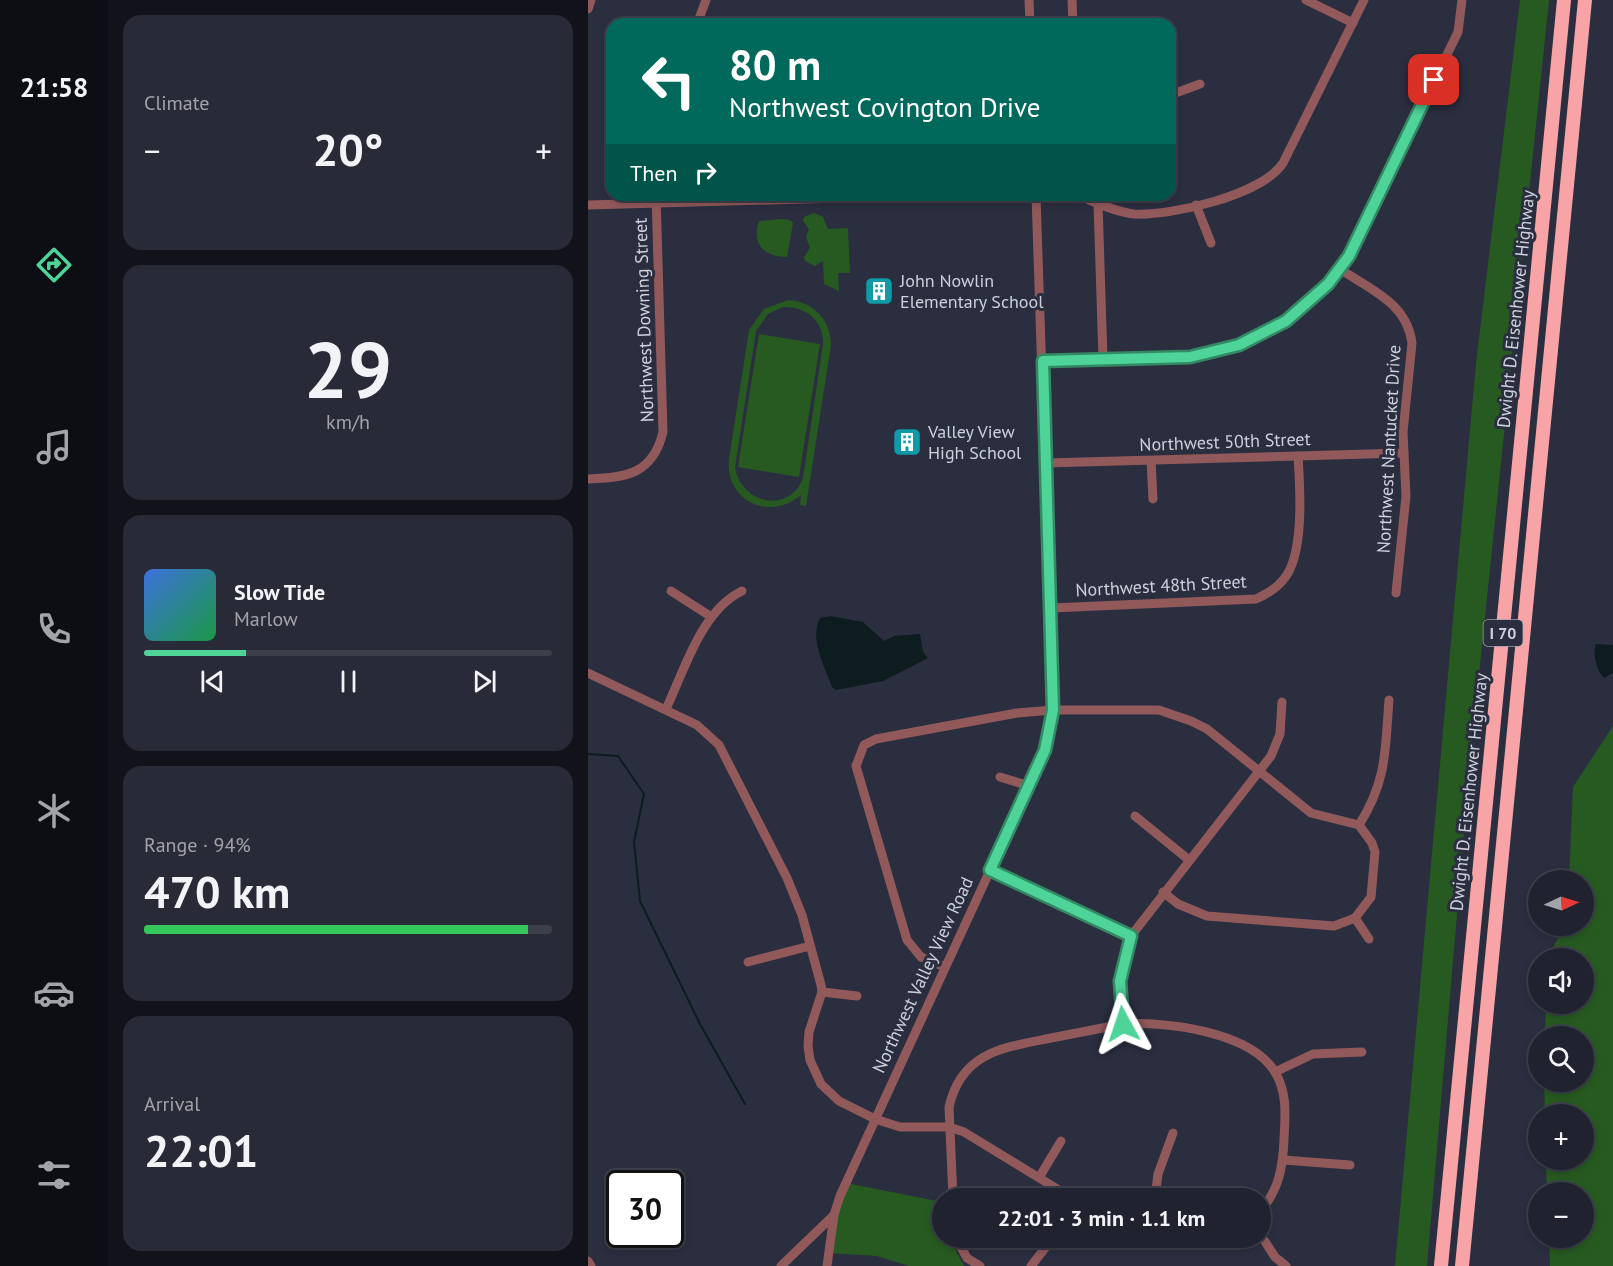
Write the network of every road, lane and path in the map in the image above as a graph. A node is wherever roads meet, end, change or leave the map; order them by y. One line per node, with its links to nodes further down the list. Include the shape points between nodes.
1 (591, 0): 10 (street)
2 (706, 0): 11 (street)
3 (1029, 0): 12 (street)
4 (1072, 0): 13 (street)
5 (1306, 0): 14 (street)
6 (1364, 0): 14 (street)
7 (1462, 0): 25 (street, via 1458,32)
8 (1564, 0): 85 (highway, Dwight D. Eisenhower Highway / I 70)
9 (1585, 0): 86 (highway, Dwight D. Eisenhower Highway / I 70)
10 (588, 9)
11 (699, 18)
12 (1030, 18)
13 (1073, 18)
14 (1353, 23): 23 (street, via 1277,172 1256,186)
15 (1200, 84): 16 (street)
16 (1176, 93)
17 (633, 201): 22 (street)
18 (656, 201): 32 (street, Northwest Downing Street, via 664,421 661,444 649,462 632,474)
19 (1036, 201): 27 (street, Northwest Valley View Road)
20 (1093, 201): 21 (street)
21 (1098, 203): 23 (street, via 1136,214); 26 (street)
22 (588, 205)
23 (1196, 205): 24 (street)
24 (1211, 243)
25 (1340, 269): 26 (street, via 1293,316 1239,345 1190,357); 28 (street, Northwest Nantucket Drive, via 1392,304 1408,323 1412,343)
26 (1103, 359): 27 (street)
27 (1043, 361): 31 (street, Northwest Valley View Road)
28 (1404, 453): 29 (street, Northwest 50th Street); 36 (street, Northwest Nantucket Drive, via 1406,496)
29 (1298, 456): 30 (street, Northwest 50th Street); 37 (street, Northwest 48th Street, via 1300,504 1292,565 1285,579 1271,591 1256,599)
30 (1151, 461): 31 (street, Northwest 50th Street); 33 (street)
31 (1046, 463): 37 (street, Northwest Valley View Road)
32 (588, 480)
33 (1154, 499)
34 (671, 591): 38 (street)
35 (742, 591): 38 (street, via 728,598)
36 (1396, 593)
37 (1052, 608): 43 (street, Northwest Valley View Road)
38 (710, 616): 42 (street)
39 (588, 673): 42 (street)
40 (1389, 700): 48 (street, via 1381,785)
41 (1282, 702): 44 (street, via 1277,745)
42 (666, 709): 55 (street, via 706,730 719,745 797,900)
43 (1053, 710): 44 (street, via 1141,709 1174,714 1207,729); 46 (street, Northwest Valley View Road, via 1045,750); 57 (street, via 889,735 864,746 858,756 856,766 907,940 921,957)
44 (1259, 771): 48 (street, via 1311,813); 49 (street)
45 (1000, 777): 46 (street)
46 (1029, 786): 50 (street, Northwest Valley View Road)
47 (1135, 816): 49 (street)
48 (1359, 825): 52 (street, via 1372,843 1375,861 1371,897)
49 (1189, 860): 51 (street)
50 (990, 870): 53 (street); 57 (street, Northwest Valley View Road)
51 (1163, 892): 52 (street, via 1178,904 1207,916 1334,926); 53 (street)
52 (1355, 918): 54 (street)
53 (1131, 936): 60 (street, via 1120,981)
54 (1369, 939)
55 (810, 946): 56 (street); 58 (street)
56 (748, 962)
57 (945, 967): 63 (street, Northwest Valley View Road)
58 (822, 993): 59 (street); 63 (street, via 809,1032 810,1060 815,1073 839,1101)
59 (857, 996)
60 (1123, 1024): 62 (street, via 1178,1025 1218,1035 1262,1058); 64 (street, via 988,1054 962,1075 952,1093)
61 (1362, 1052): 62 (street, via 1313,1054)
62 (1275, 1072): 67 (street, via 1285,1097)
63 (875, 1119): 64 (street, via 900,1127); 74 (street, Northwest Valley View Road)
64 (949, 1127): 69 (street); 70 (street)
65 (1173, 1133): 72 (street)
66 (1061, 1141): 69 (street)
67 (1283, 1160): 68 (street); 73 (street)
68 (1350, 1165)
69 (1040, 1176): 71 (street)
70 (953, 1188)
71 (1057, 1188)
72 (1156, 1188)
73 (1271, 1195)
74 (834, 1215): 80 (street); 81 (street, Northwest Valley View Road)
75 (962, 1248): 82 (street)
76 (1045, 1248): 83 (street)
77 (1269, 1248): 84 (street)
78 (588, 1261): 79 (street)
79 (591, 1266)
80 (781, 1266)
81 (827, 1266)
82 (980, 1266)
83 (1030, 1266)
84 (1286, 1266)
85 (1441, 1266)
86 (1462, 1266)

